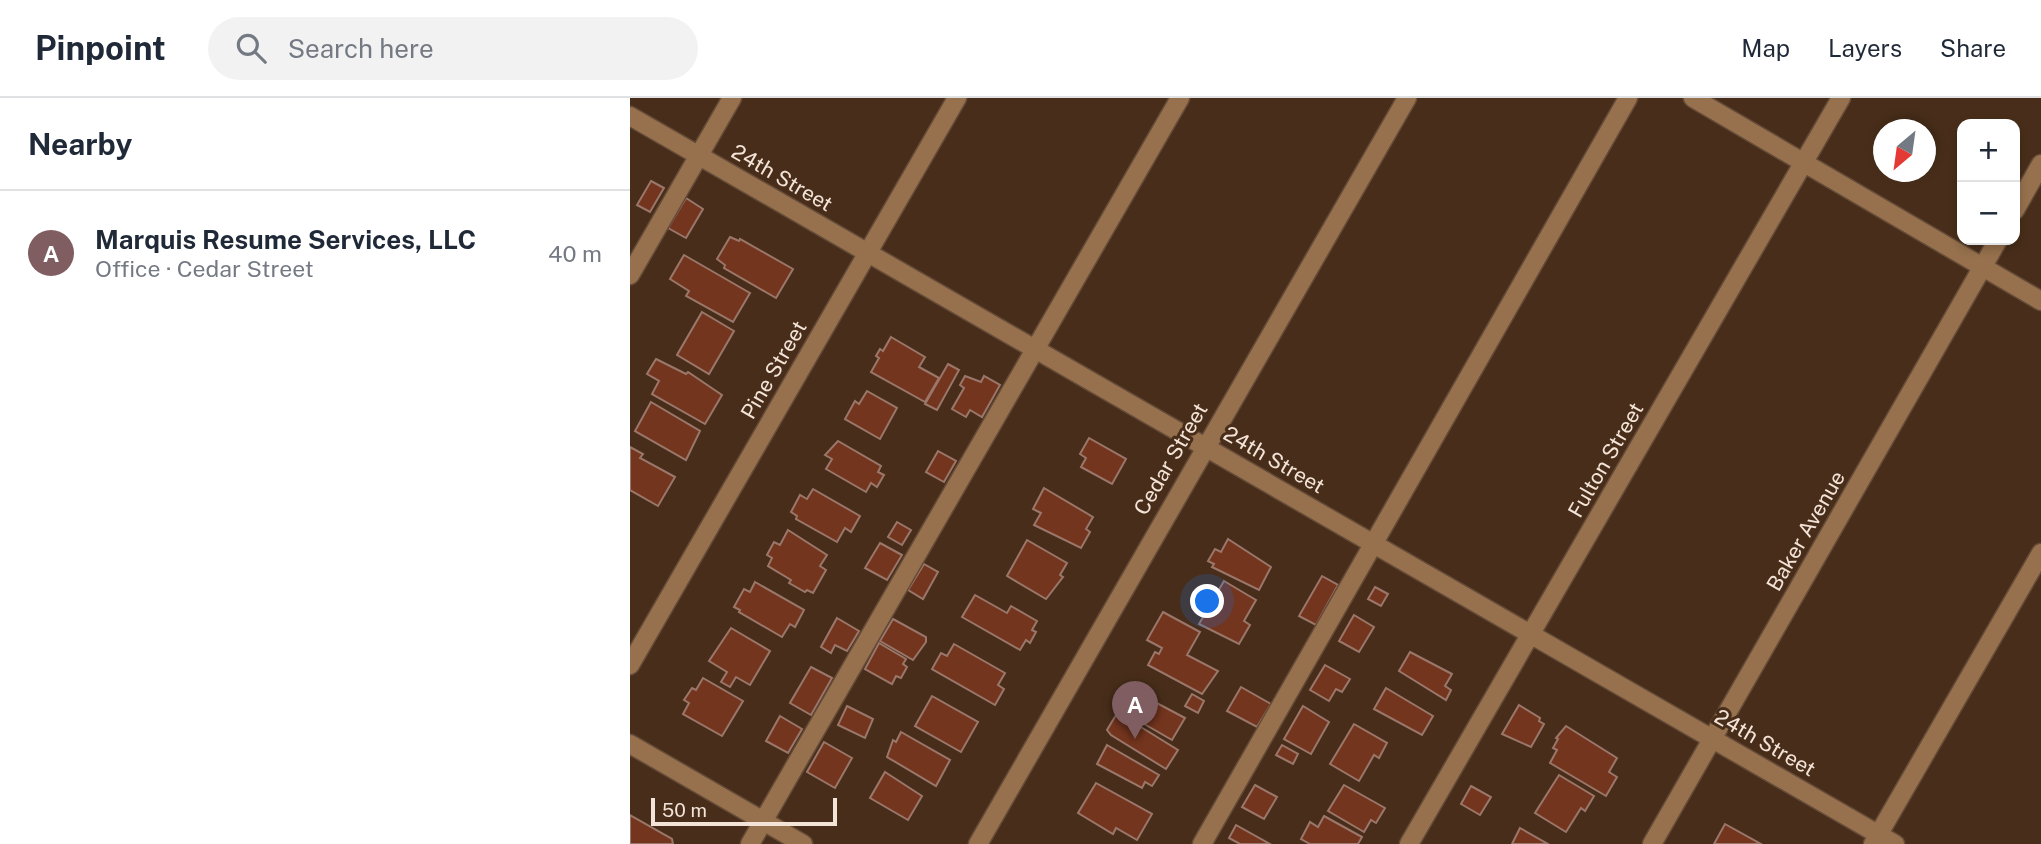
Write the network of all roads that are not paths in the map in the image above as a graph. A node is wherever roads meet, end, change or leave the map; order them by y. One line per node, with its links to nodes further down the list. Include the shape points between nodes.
1 (732, 98): 9 (street)
2 (957, 98): 14 (street, Pine Street)
3 (1180, 98): 18 (street)
4 (1407, 98): 19 (street, Cedar Street)
5 (1628, 98): 20 (street)
6 (1693, 98): 10 (street)
7 (1840, 98): 10 (street, Fulton Street)
8 (630, 116): 9 (street, 24th Street)
9 (699, 156): 14 (street, 24th Street); 16 (street)
10 (1804, 163): 15 (street); 22 (street, Fulton Street)
11 (2041, 164): 12 (street)
12 (2020, 201)
13 (1995, 245): 15 (street, Baker Avenue)
14 (867, 253): 18 (street, 24th Street); 23 (street, Pine Street)
15 (1982, 267): 17 (street); 24 (street, Baker Avenue)
16 (630, 275)
17 (2041, 301)
18 (1035, 349): 19 (street, 24th Street); 26 (street)
19 (1205, 446): 20 (street, 24th Street); 30 (street, Cedar Street)
20 (1373, 544): 22 (street, 24th Street); 31 (street)
21 (2041, 553): 27 (street)
22 (1532, 635): 24 (street, 24th Street); 32 (street, Fulton Street)
23 (630, 665)
24 (1714, 740): 27 (street, 24th Street); 33 (street, Baker Avenue)
25 (630, 744): 26 (street)
26 (764, 822): 28 (street); 29 (street)
27 (1875, 839): 34 (street, 24th Street)
28 (750, 844)
29 (803, 844)
30 (978, 844)
31 (1202, 844)
32 (1409, 844)
33 (1652, 844)
34 (1895, 844)

